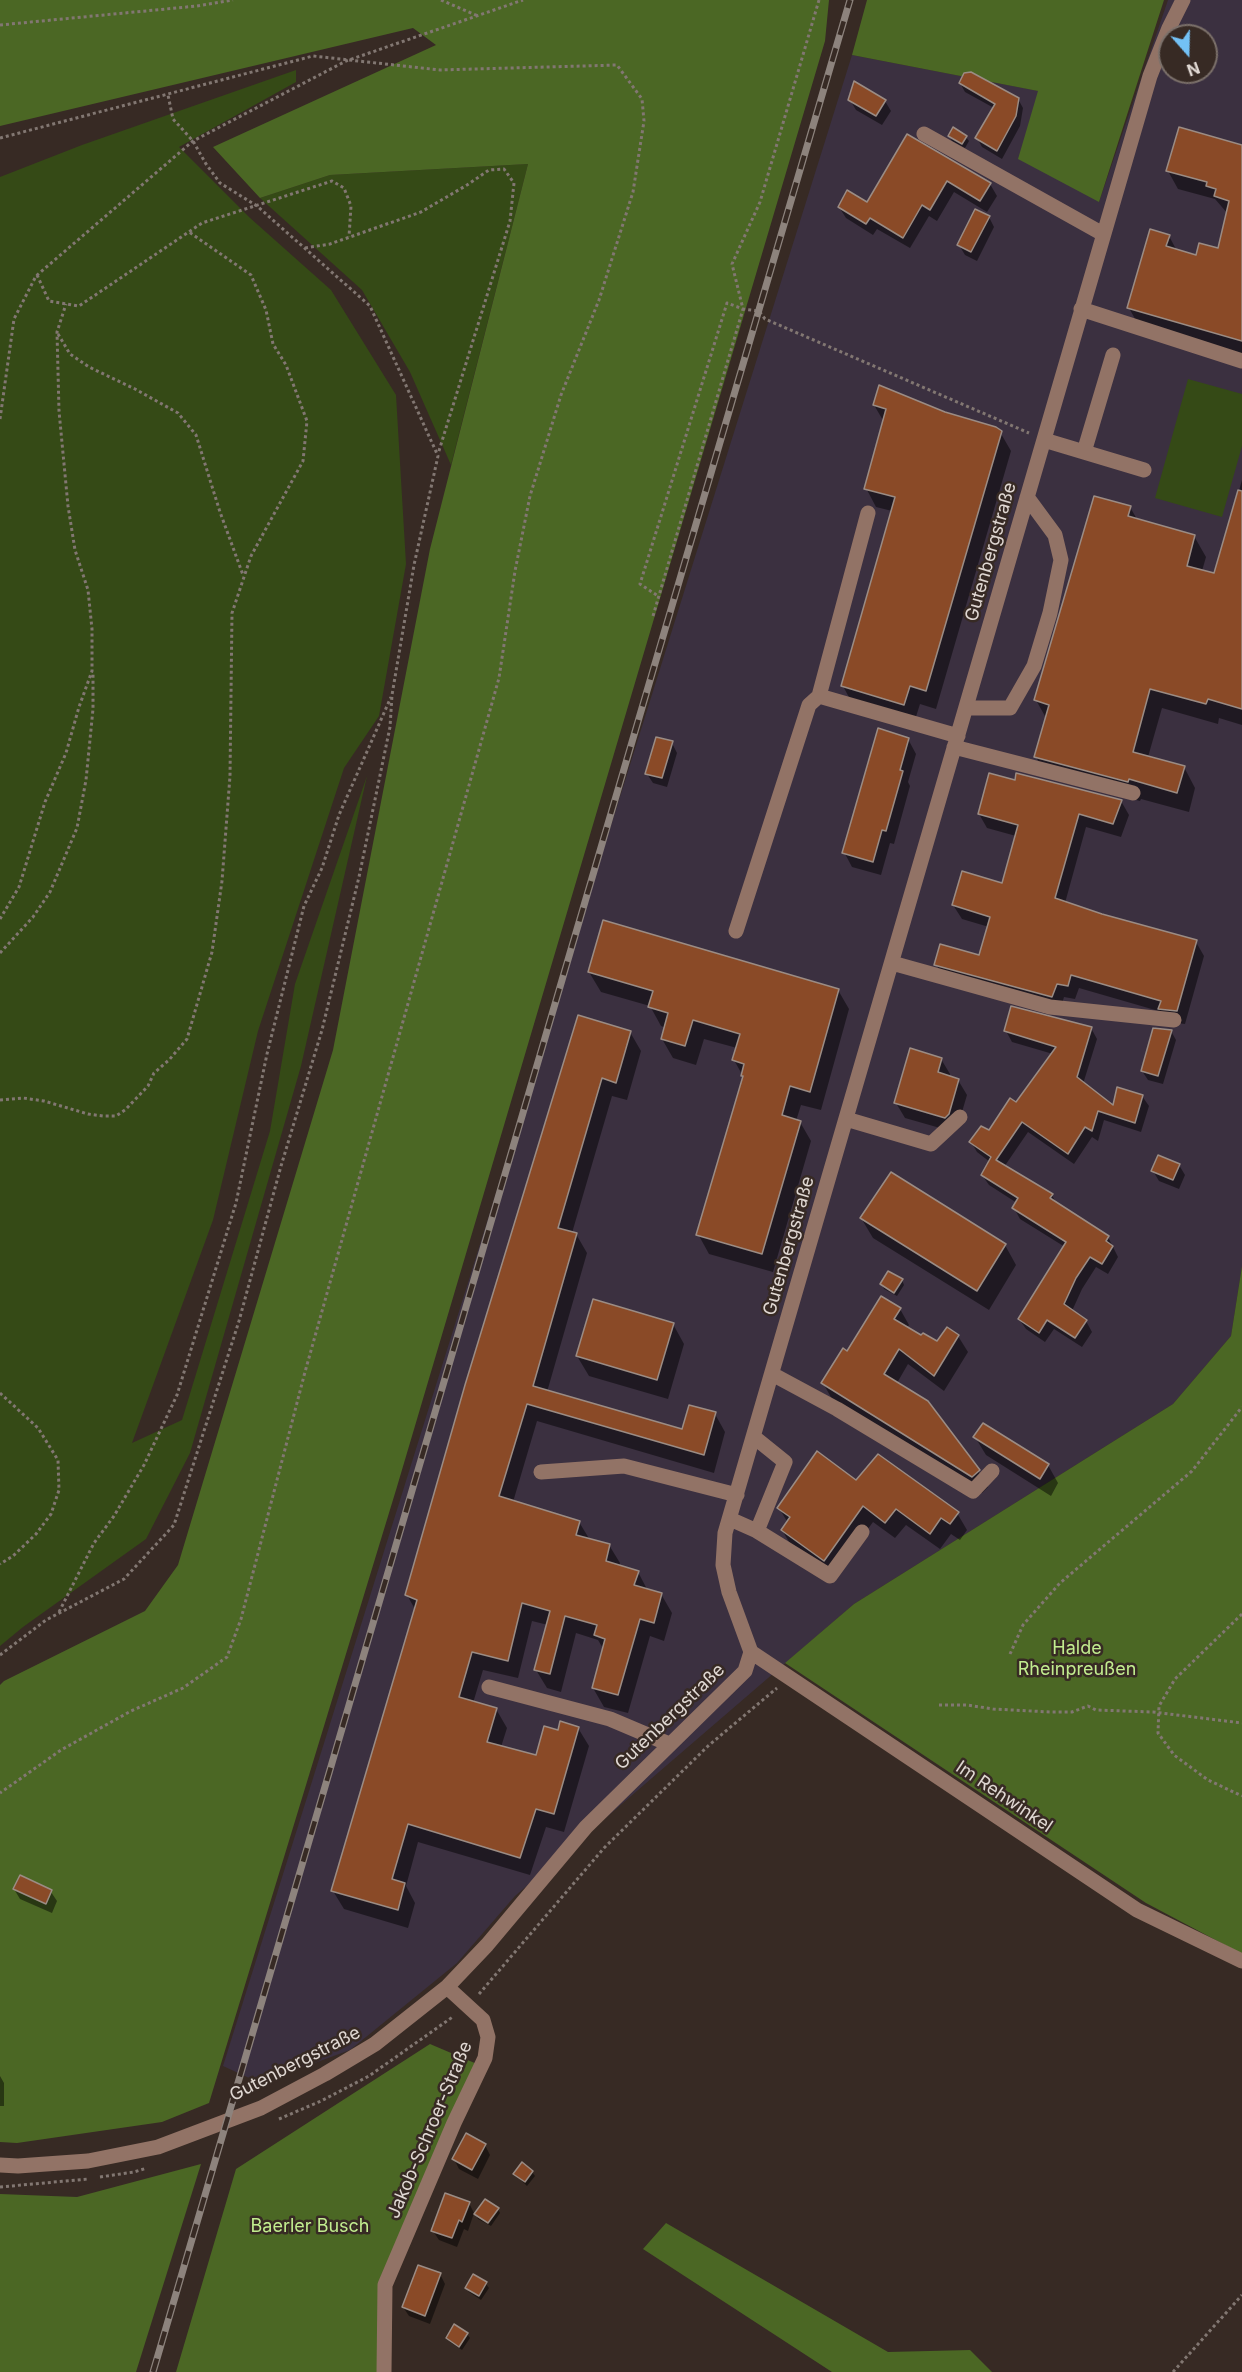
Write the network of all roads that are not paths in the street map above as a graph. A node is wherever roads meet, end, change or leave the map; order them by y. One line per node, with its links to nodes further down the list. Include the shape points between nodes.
1 (1183, 0): 3 (street, Gutenbergstraße, via 1150,76)
2 (924, 134): 3 (street)
3 (1103, 234): 4 (street, Gutenbergstraße)
4 (1081, 309): 6 (street); 7 (street, Gutenbergstraße)
5 (1113, 355): 8 (street)
6 (1242, 361)
7 (1044, 440): 8 (street); 10 (street, Gutenbergstraße)
8 (1084, 452): 9 (street)
9 (1144, 470)
10 (1027, 497): 13 (street, Gutenbergstraße); 13 (street, via 1055,535 1061,560 1050,614 1034,666 1010,708)
11 (868, 513): 12 (street)
12 (819, 696): 14 (street); 16 (street, via 809,705)
13 (966, 708): 14 (street, Gutenbergstraße)
14 (956, 742): 15 (street); 17 (street, Gutenbergstraße)
15 (1133, 793)
16 (736, 931)
17 (892, 963): 18 (street, via 1050,1007); 20 (street, Gutenbergstraße)
18 (1174, 1020)
19 (960, 1117): 20 (street, via 931,1144)
20 (846, 1119): 21 (street, Gutenbergstraße)
21 (772, 1374): 22 (street, Gutenbergstraße); 23 (street, via 973,1491)
22 (753, 1437): 25 (street, Gutenbergstraße); 27 (street, via 785,1462)
23 (992, 1471)
24 (542, 1472): 25 (street, via 624,1466)
25 (736, 1495): 26 (street, Gutenbergstraße)
26 (730, 1519): 27 (street); 29 (street, Gutenbergstraße, via 723,1565)
27 (757, 1531): 28 (street, via 830,1576)
28 (862, 1532)
29 (751, 1652): 31 (street, Gutenbergstraße, via 745,1671); 32 (street, Im Rehwinkel, via 1137,1910)
30 (489, 1687): 31 (street, via 610,1719)
31 (669, 1744): 33 (street, Gutenbergstraße, via 586,1827)
32 (1242, 1961)
33 (447, 1987): 34 (street, Gutenbergstraße, via 375,2044 261,2108 158,2146 88,2161); 35 (street, Jakob-Schroer-Straße, via 483,2020 488,2037 485,2058 385,2285)
34 (0, 2165)
35 (384, 2372)

